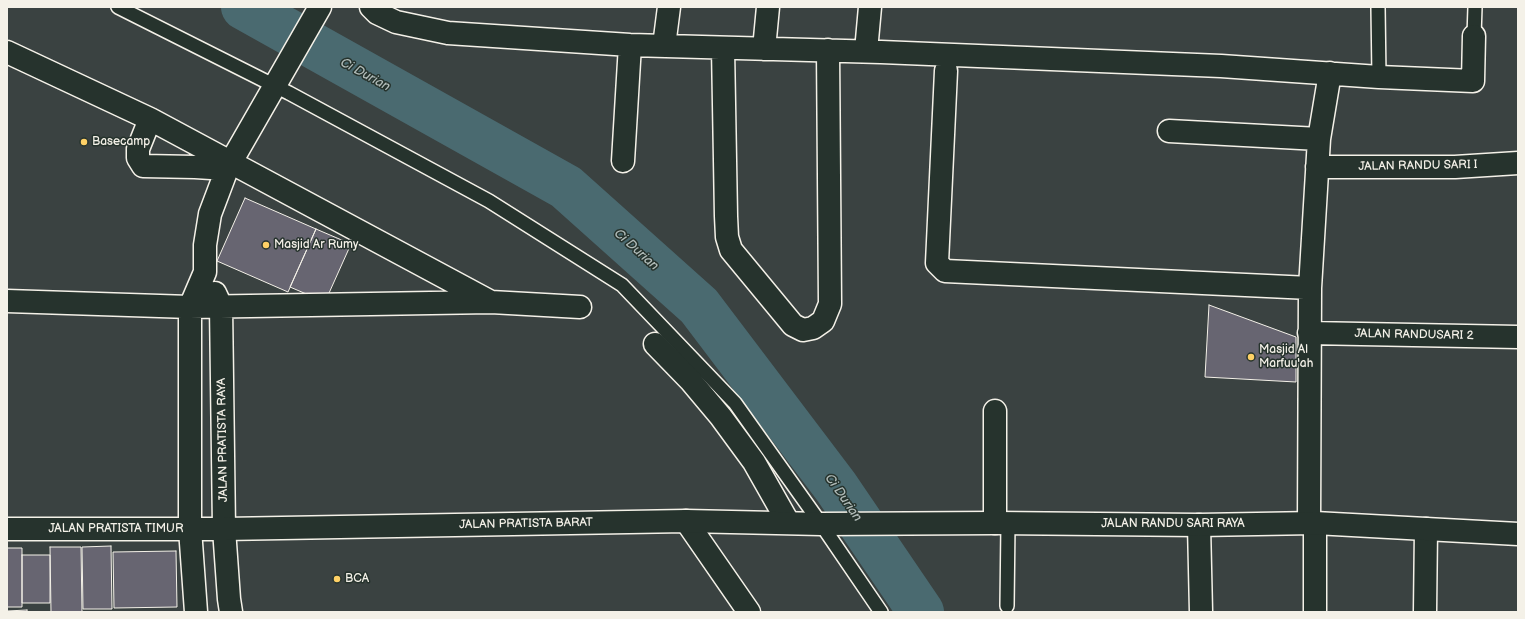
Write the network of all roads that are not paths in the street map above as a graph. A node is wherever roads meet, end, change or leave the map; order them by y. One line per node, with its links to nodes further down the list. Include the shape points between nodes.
1 (118, 7): 20 (lane)
2 (371, 7): 10 (street, via 377,13 396,22 448,33)
3 (669, 7): 11 (street)
4 (768, 7): 13 (street)
5 (870, 7): 15 (street)
6 (1378, 7): 19 (lane)
7 (1475, 7): 9 (lane)
8 (312, 12): 20 (street)
9 (1474, 36): 19 (street, via 1474,81)
10 (630, 44): 11 (street); 24 (street)
11 (664, 46): 12 (street)
12 (723, 48): 13 (street); 14 (street, via 727,237 731,250 793,324 803,330 814,328 823,321 830,304)
13 (764, 49): 14 (street)
14 (828, 50): 15 (street)
15 (866, 51): 18 (street)
16 (7, 52): 21 (street)
17 (946, 71): 29 (street, via 937,263 945,271)
18 (1330, 73): 19 (street); 23 (street)
19 (1379, 77)
20 (279, 80): 26 (street); 43 (lane, via 489,201 622,285 735,403)
21 (150, 119): 26 (street); 26 (street, via 138,148 138,158 143,166)
22 (1169, 131): 23 (street)
23 (1319, 139): 27 (street)
24 (623, 161)
25 (1518, 164): 27 (street, JALAN RANDU SARI I)
26 (229, 166): 28 (street, via 210,214 205,245); 31 (street)
27 (1317, 168): 29 (street)
28 (206, 272): 32 (street, JALAN PRATISTA RAYA); 33 (street)
29 (1310, 288): 35 (street)
30 (7, 301): 33 (street)
31 (491, 302): 32 (street); 34 (street)
32 (221, 306): 33 (street); 45 (street, JALAN PRATISTA RAYA)
33 (190, 307): 47 (street)
34 (580, 307)
35 (1309, 333): 36 (street, JALAN RANDUSARI 2); 42 (street)
36 (1518, 337)
37 (656, 344): 40 (street, via 721,417 754,462)
38 (995, 411): 41 (street)
39 (686, 521): 40 (street, JALAN PRATISTA BARAT); 45 (street, JALAN PRATISTA BARAT); 53 (street)
40 (788, 522): 43 (street, JALAN PRATISTA BARAT)
41 (1001, 523): 43 (street, JALAN RANDU SARI RAYA); 44 (street, JALAN RANDU SARI RAYA); 51 (lane)
42 (1312, 523): 44 (street, JALAN RANDU SARI RAYA); 48 (street, JALAN RANDU SARI RAYA); 56 (street)
43 (825, 524): 54 (lane)
44 (1199, 525): 55 (street)
45 (224, 528): 47 (street, JALAN PRATISTA TIMUR); 50 (street, JALAN PRATISTA RAYA)
46 (7, 529): 47 (street, JALAN PRATISTA TIMUR)
47 (190, 529): 52 (street)
48 (1426, 529): 49 (street, JALAN RANDU SARI RAYA); 57 (street)
49 (1518, 534)
50 (230, 605): 52 (street)
51 (1007, 606)
52 (196, 607)
53 (749, 612)
54 (881, 612)
55 (1201, 612)
56 (1316, 612)
57 (1425, 612)

